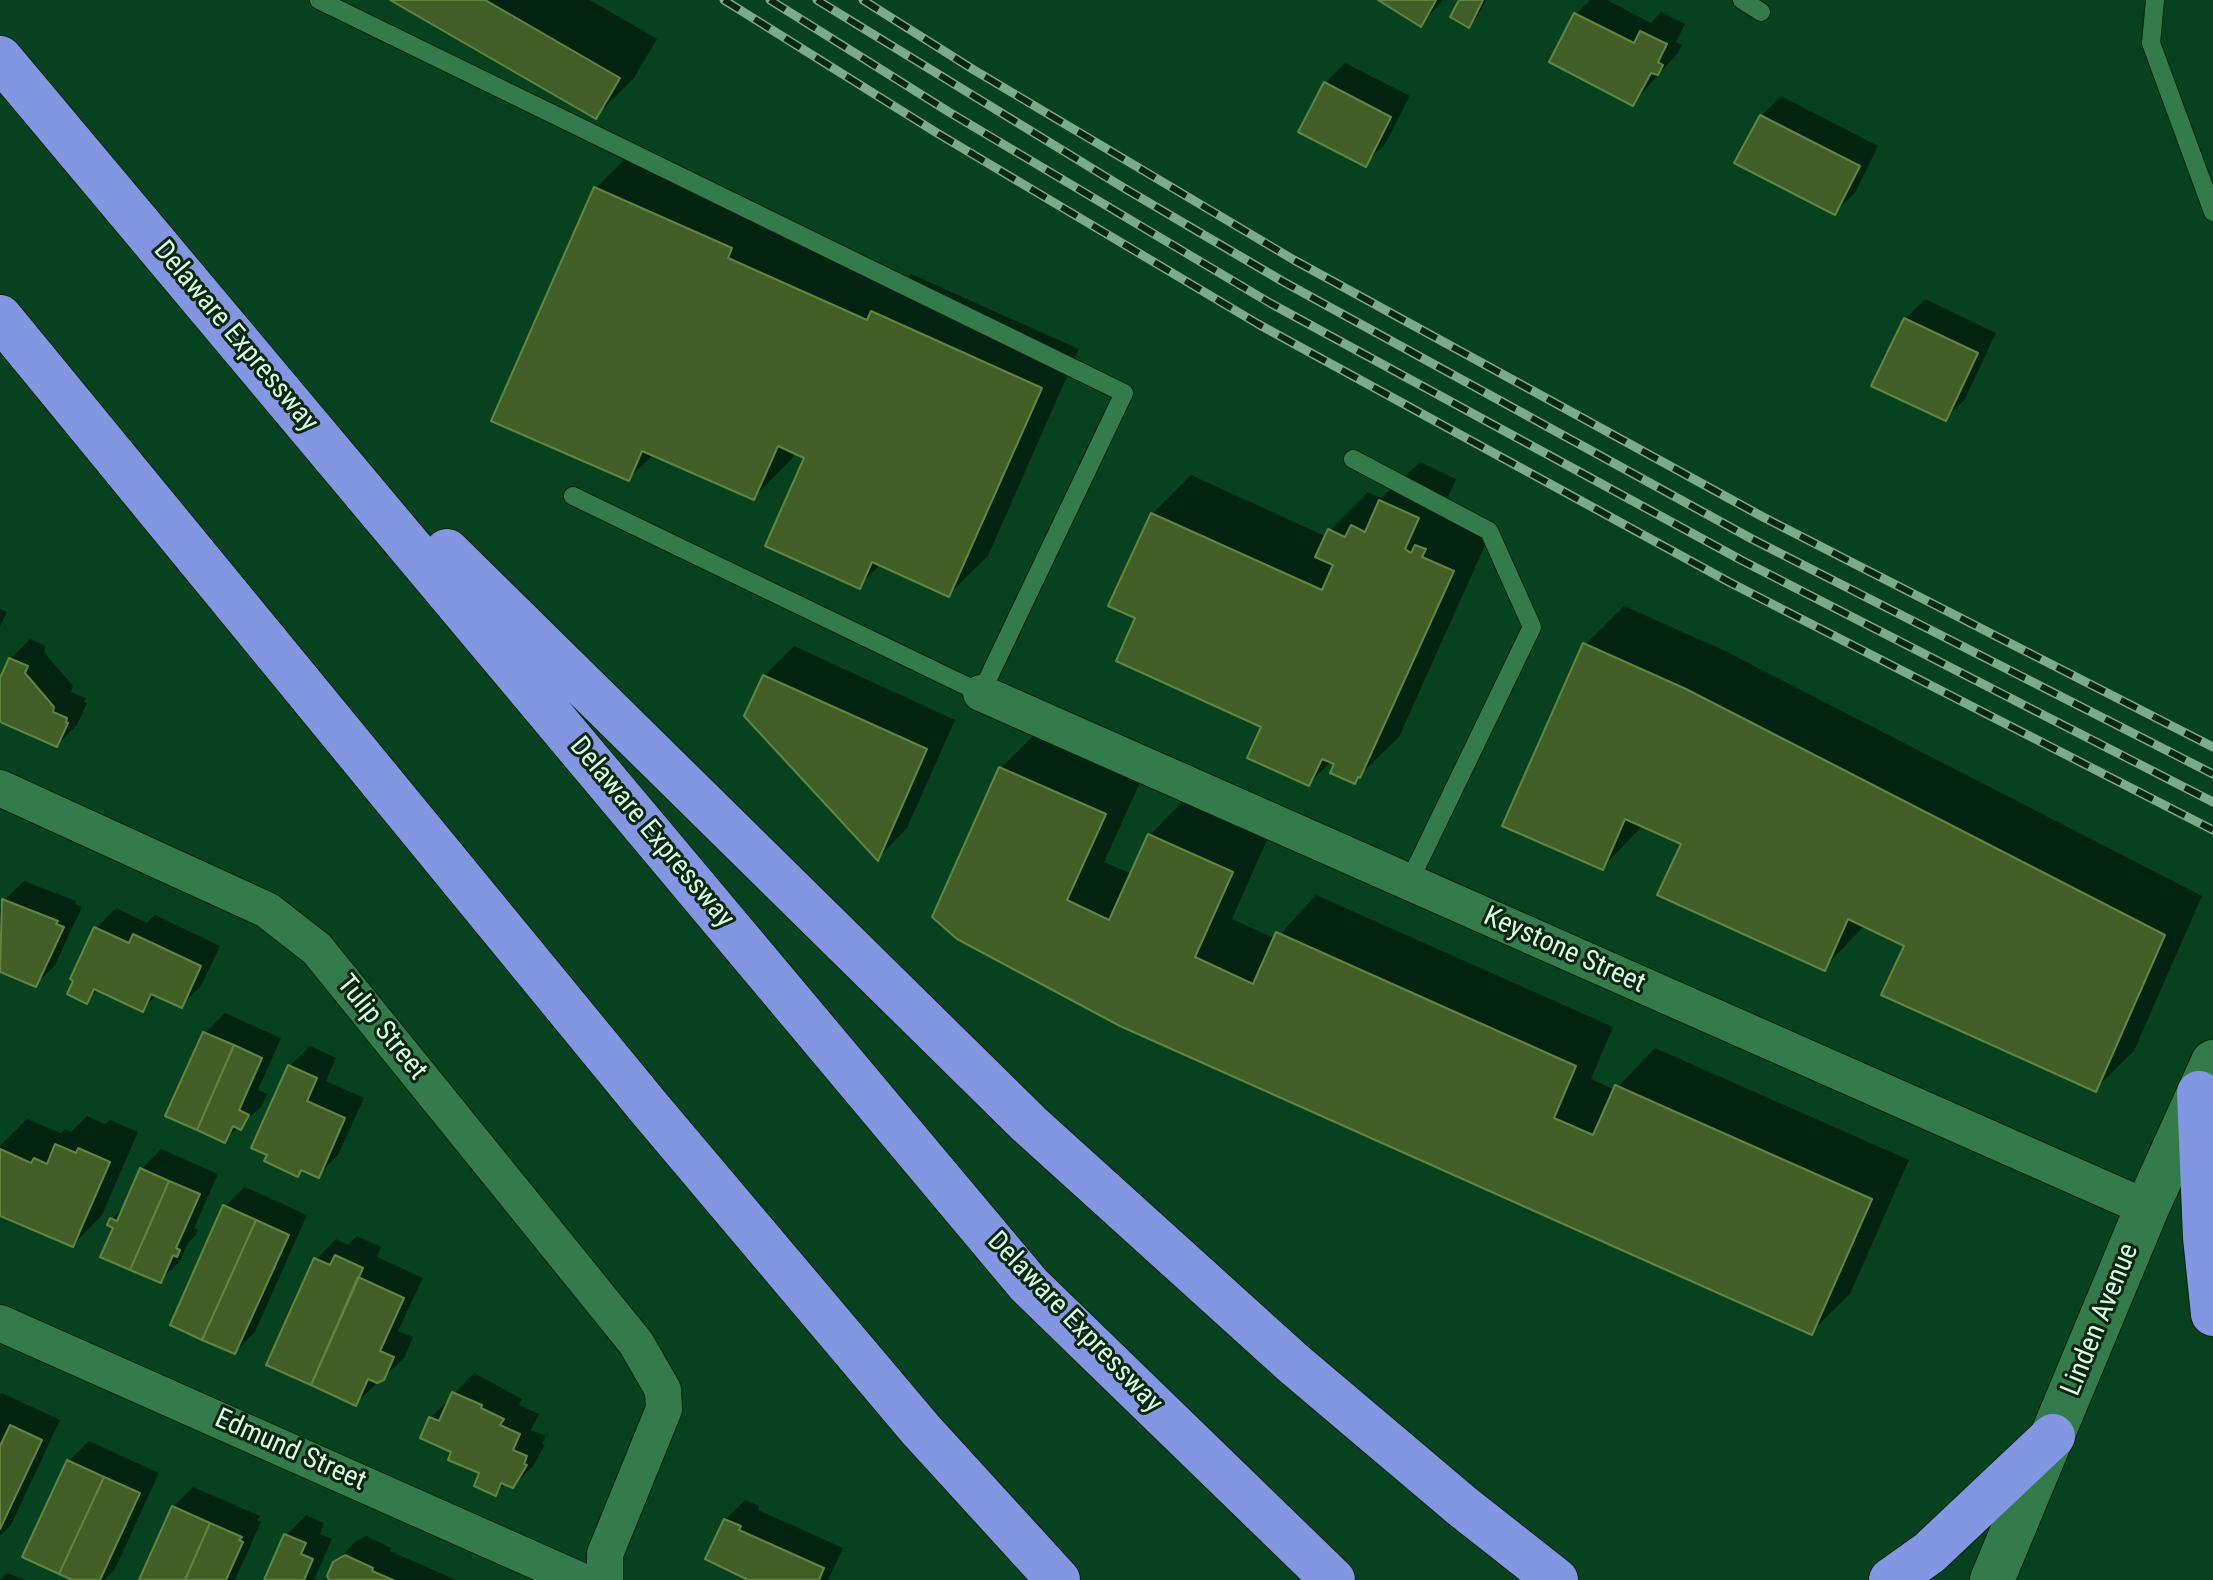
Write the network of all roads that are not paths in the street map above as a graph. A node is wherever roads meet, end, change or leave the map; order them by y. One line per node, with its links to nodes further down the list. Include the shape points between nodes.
1 (319, 0): 11 (lane, via 1124,393)
2 (1742, 0): 4 (lane)
3 (2155, 0): 6 (lane, via 2151,43)
4 (1761, 12)
5 (0, 58): 8 (highway, Delaware Expressway)
6 (2213, 212)
7 (0, 317): 21 (highway, via 650,1109 921,1430)
8 (255, 360): 22 (highway, Delaware Expressway, via 1029,1285); 23 (highway, via 1029,1124 1293,1363)
9 (1353, 459): 13 (lane, via 1489,531 1532,627)
10 (573, 496): 11 (lane)
11 (981, 693): 13 (street, Keystone Street)
12 (0, 788): 20 (street, Tulip Street, via 267,910 317,949 636,1343 663,1390 664,1409 605,1554)
13 (1409, 882): 15 (street, Keystone Street)
14 (2206, 1078): 15 (street, Linden Avenue); 16 (highway, via 2205,1237)
15 (2147, 1208): 18 (street, Linden Avenue)
16 (2213, 1314)
17 (0, 1323): 19 (street, Edmund Street)
18 (2053, 1436): 24 (highway, via 1929,1553); 25 (street, Linden Avenue)
19 (579, 1580)
20 (605, 1580)
21 (1058, 1580)
22 (1333, 1580)
23 (1556, 1580)
24 (1891, 1580)
25 (1992, 1580)

